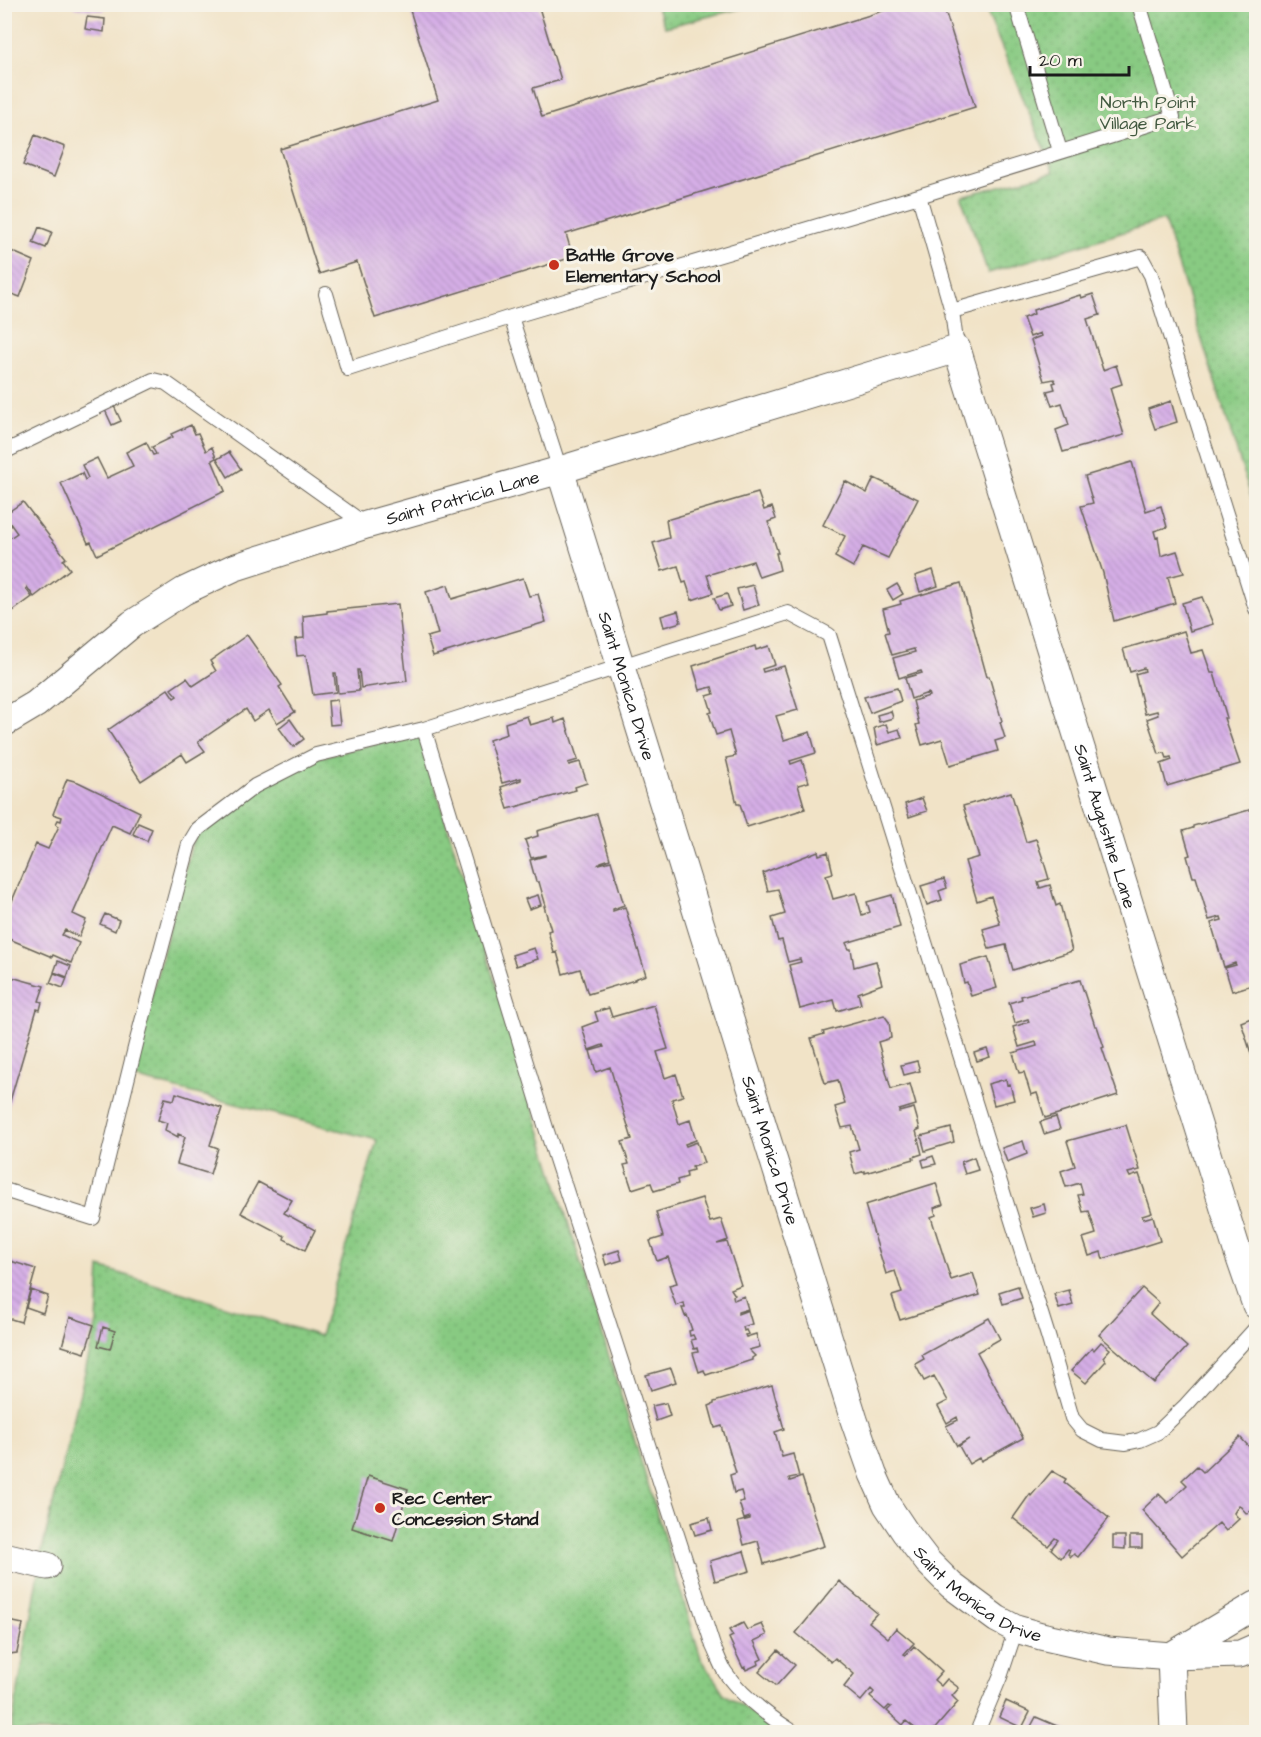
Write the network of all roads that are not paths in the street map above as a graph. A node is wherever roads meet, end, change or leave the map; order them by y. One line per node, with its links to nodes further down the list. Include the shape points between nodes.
1 (1016, 4): 3 (lane)
2 (1139, 4): 3 (lane, via 1173,117)
3 (1060, 151): 4 (lane)
4 (919, 196): 6 (lane); 7 (lane)
5 (326, 294): 7 (lane, via 348,369)
6 (952, 311): 8 (lane); 12 (lane, via 1141,257)
7 (511, 317): 10 (lane)
8 (957, 349): 10 (street, Saint Patricia Lane); 17 (street, Saint Augustine Lane)
9 (4, 452): 11 (lane, via 153,380 166,383)
10 (560, 470): 11 (street, Saint Patricia Lane); 13 (street, Saint Monica Drive)
11 (366, 525): 14 (street, Saint Patricia Lane, via 232,568 184,591 132,624 36,704)
12 (1257, 609)
13 (621, 665): 15 (lane); 18 (lane, via 788,613 829,635 1072,1418 1082,1430 1102,1440 1126,1443 1158,1432); 22 (street, Saint Monica Drive, via 873,1474 887,1505 928,1562 976,1605)
14 (4, 723)
15 (424, 729): 16 (lane, via 316,755 255,786 198,830 189,844 180,874 93,1218); 25 (lane, via 546,1128 713,1646 724,1671 740,1690)
16 (4, 1190)
17 (1257, 1305)
18 (1257, 1328)
19 (4, 1556): 20 (street)
20 (47, 1566)
21 (1257, 1605): 24 (street)
22 (1016, 1629): 24 (street, Saint Monica Drive, via 1108,1651); 26 (lane)
23 (1257, 1647): 24 (street, Saint Monica Drive, via 1240,1654)
24 (1171, 1656): 27 (street)
25 (793, 1732)
26 (977, 1732)
27 (1174, 1732)

